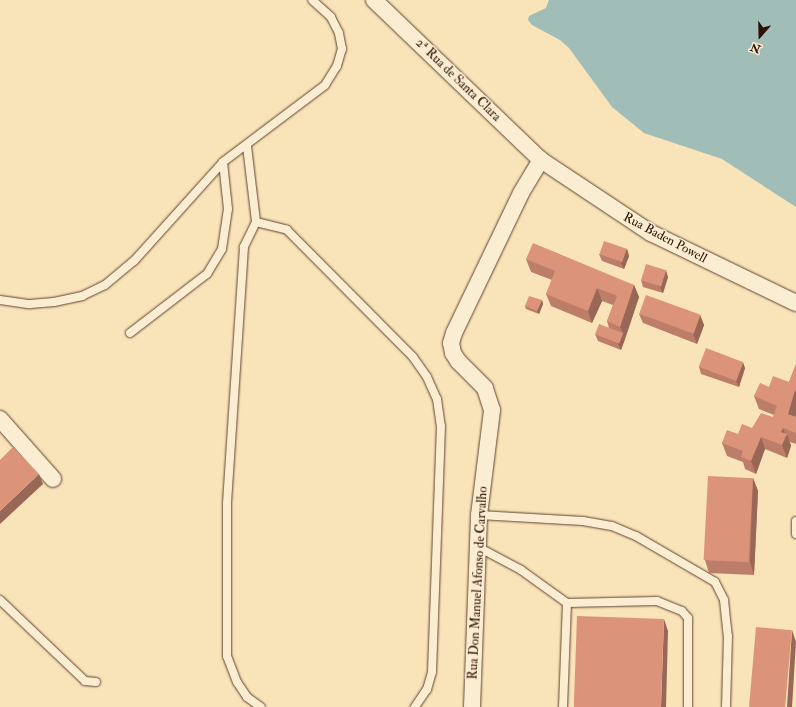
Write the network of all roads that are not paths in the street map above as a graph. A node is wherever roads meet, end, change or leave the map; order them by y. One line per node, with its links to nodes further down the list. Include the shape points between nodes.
1 (312, 0): 3 (lane, via 331,17 339,33 342,49 337,66 325,85)
2 (374, 0): 4 (street, 2ª Rua de Santa Clara)
3 (247, 146): 5 (lane); 6 (lane)
4 (541, 160): 8 (street, Rua Baden Powell, via 651,233); 12 (street, Rua Don Manuel Afonso de Carvalho, via 521,193 451,343 452,353 458,361 485,388 492,410)
5 (223, 162): 7 (lane, via 134,261 105,285 82,296 54,302 30,304); 9 (lane, via 228,209 222,249 207,274)
6 (256, 222): 19 (lane, via 244,247 228,480 227,656 237,682 247,697); 20 (lane, via 287,230 413,357 427,377 437,399 441,426 432,672 427,689)
7 (0, 300)
8 (796, 303)
9 (130, 333)
10 (0, 419): 11 (street)
11 (53, 479)
12 (479, 515): 15 (street, Rua Don Manuel Afonso de Carvalho); 24 (lane, via 583,521 612,526 636,536 715,582 724,600 728,636)
13 (796, 520): 14 (lane)
14 (796, 534)
15 (478, 547): 17 (lane, via 521,570); 21 (street, Rua Don Manuel Afonso de Carvalho)
16 (0, 600): 18 (lane, via 85,681)
17 (567, 603): 22 (lane); 23 (lane, via 657,601 682,611 688,618)
18 (96, 682)
19 (261, 707)
20 (415, 707)
21 (472, 707)
22 (563, 707)
23 (688, 707)
24 (726, 707)

